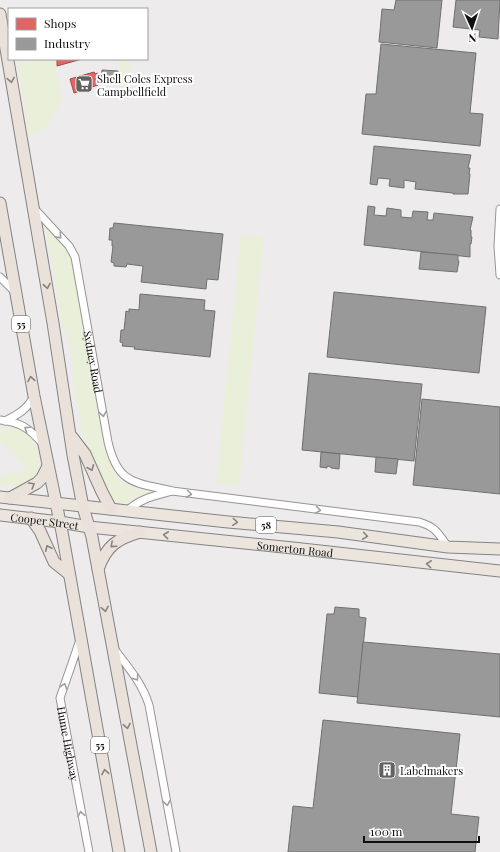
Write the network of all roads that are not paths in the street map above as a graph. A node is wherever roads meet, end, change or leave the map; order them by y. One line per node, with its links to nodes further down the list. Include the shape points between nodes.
1 (0, 14): 3 (highway, one-way to 3)
2 (0, 203): 7 (highway, 55)
3 (33, 207): 10 (highway, one-way to 10); 13 (street, Sydney Road, one-way to 13, via 69,246 75,257 108,442 115,463 120,472 132,482)
4 (500, 209): 5 (street)
5 (500, 275)
6 (0, 277): 7 (street)
7 (15, 292): 8 (highway, 55, one-way to 7)
8 (34, 396): 9 (street, via 21,413); 11 (highway, 55)
9 (2, 421): 11 (street, one-way to 9, via 27,427)
10 (70, 435): 16 (highway); 17 (highway, one-way to 17, via 85,454)
11 (44, 445): 12 (highway, 55)
12 (48, 466): 14 (highway, one-way to 12, via 37,483); 15 (highway, 55)
13 (172, 491): 18 (street, via 137,503); 25 (street, one-way to 25, via 419,522 436,530)
14 (5, 498): 15 (main road, Cooper Street / 58)
15 (55, 504): 16 (main road, Cooper Street / 58); 21 (highway, Hume Highway / 55)
16 (83, 507): 17 (main road, Somerton Road / 58); 22 (highway)
17 (111, 509): 18 (main road, Somerton Road / 58)
18 (127, 511): 25 (main road, Somerton Road / 58, one-way to 25, via 338,532)
19 (0, 515): 20 (main road, Cooper Street / 58)
20 (31, 518): 21 (main road, Cooper Street / 58); 30 (highway, one-way to 20, via 54,562)
21 (60, 522): 22 (main road, Cooper Street / 58); 30 (highway, Hume Highway / 55)
22 (89, 527): 23 (main road, Somerton Road / 58); 28 (highway)
23 (140, 532): 28 (highway, one-way to 28, via 122,537 112,545 103,555); 29 (main road, Somerton Road / 58, one-way to 23)
24 (500, 542): 26 (main road)
25 (448, 547): 26 (main road, Somerton Road / 58)
26 (485, 547): 27 (main road, Somerton Road / 58)
27 (500, 548)
28 (98, 571): 32 (highway, one-way to 32)
29 (500, 571)
30 (69, 574): 31 (highway, Hume Highway / 55)
31 (81, 638): 33 (street, Hume Highway, one-way to 31, via 60,698); 34 (highway, Hume Highway / 55, one-way to 31)
32 (113, 646): 35 (highway, one-way to 35); 36 (street, one-way to 36, via 137,678 149,704)
33 (88, 852)
34 (119, 852)
35 (151, 852)
36 (176, 852)

